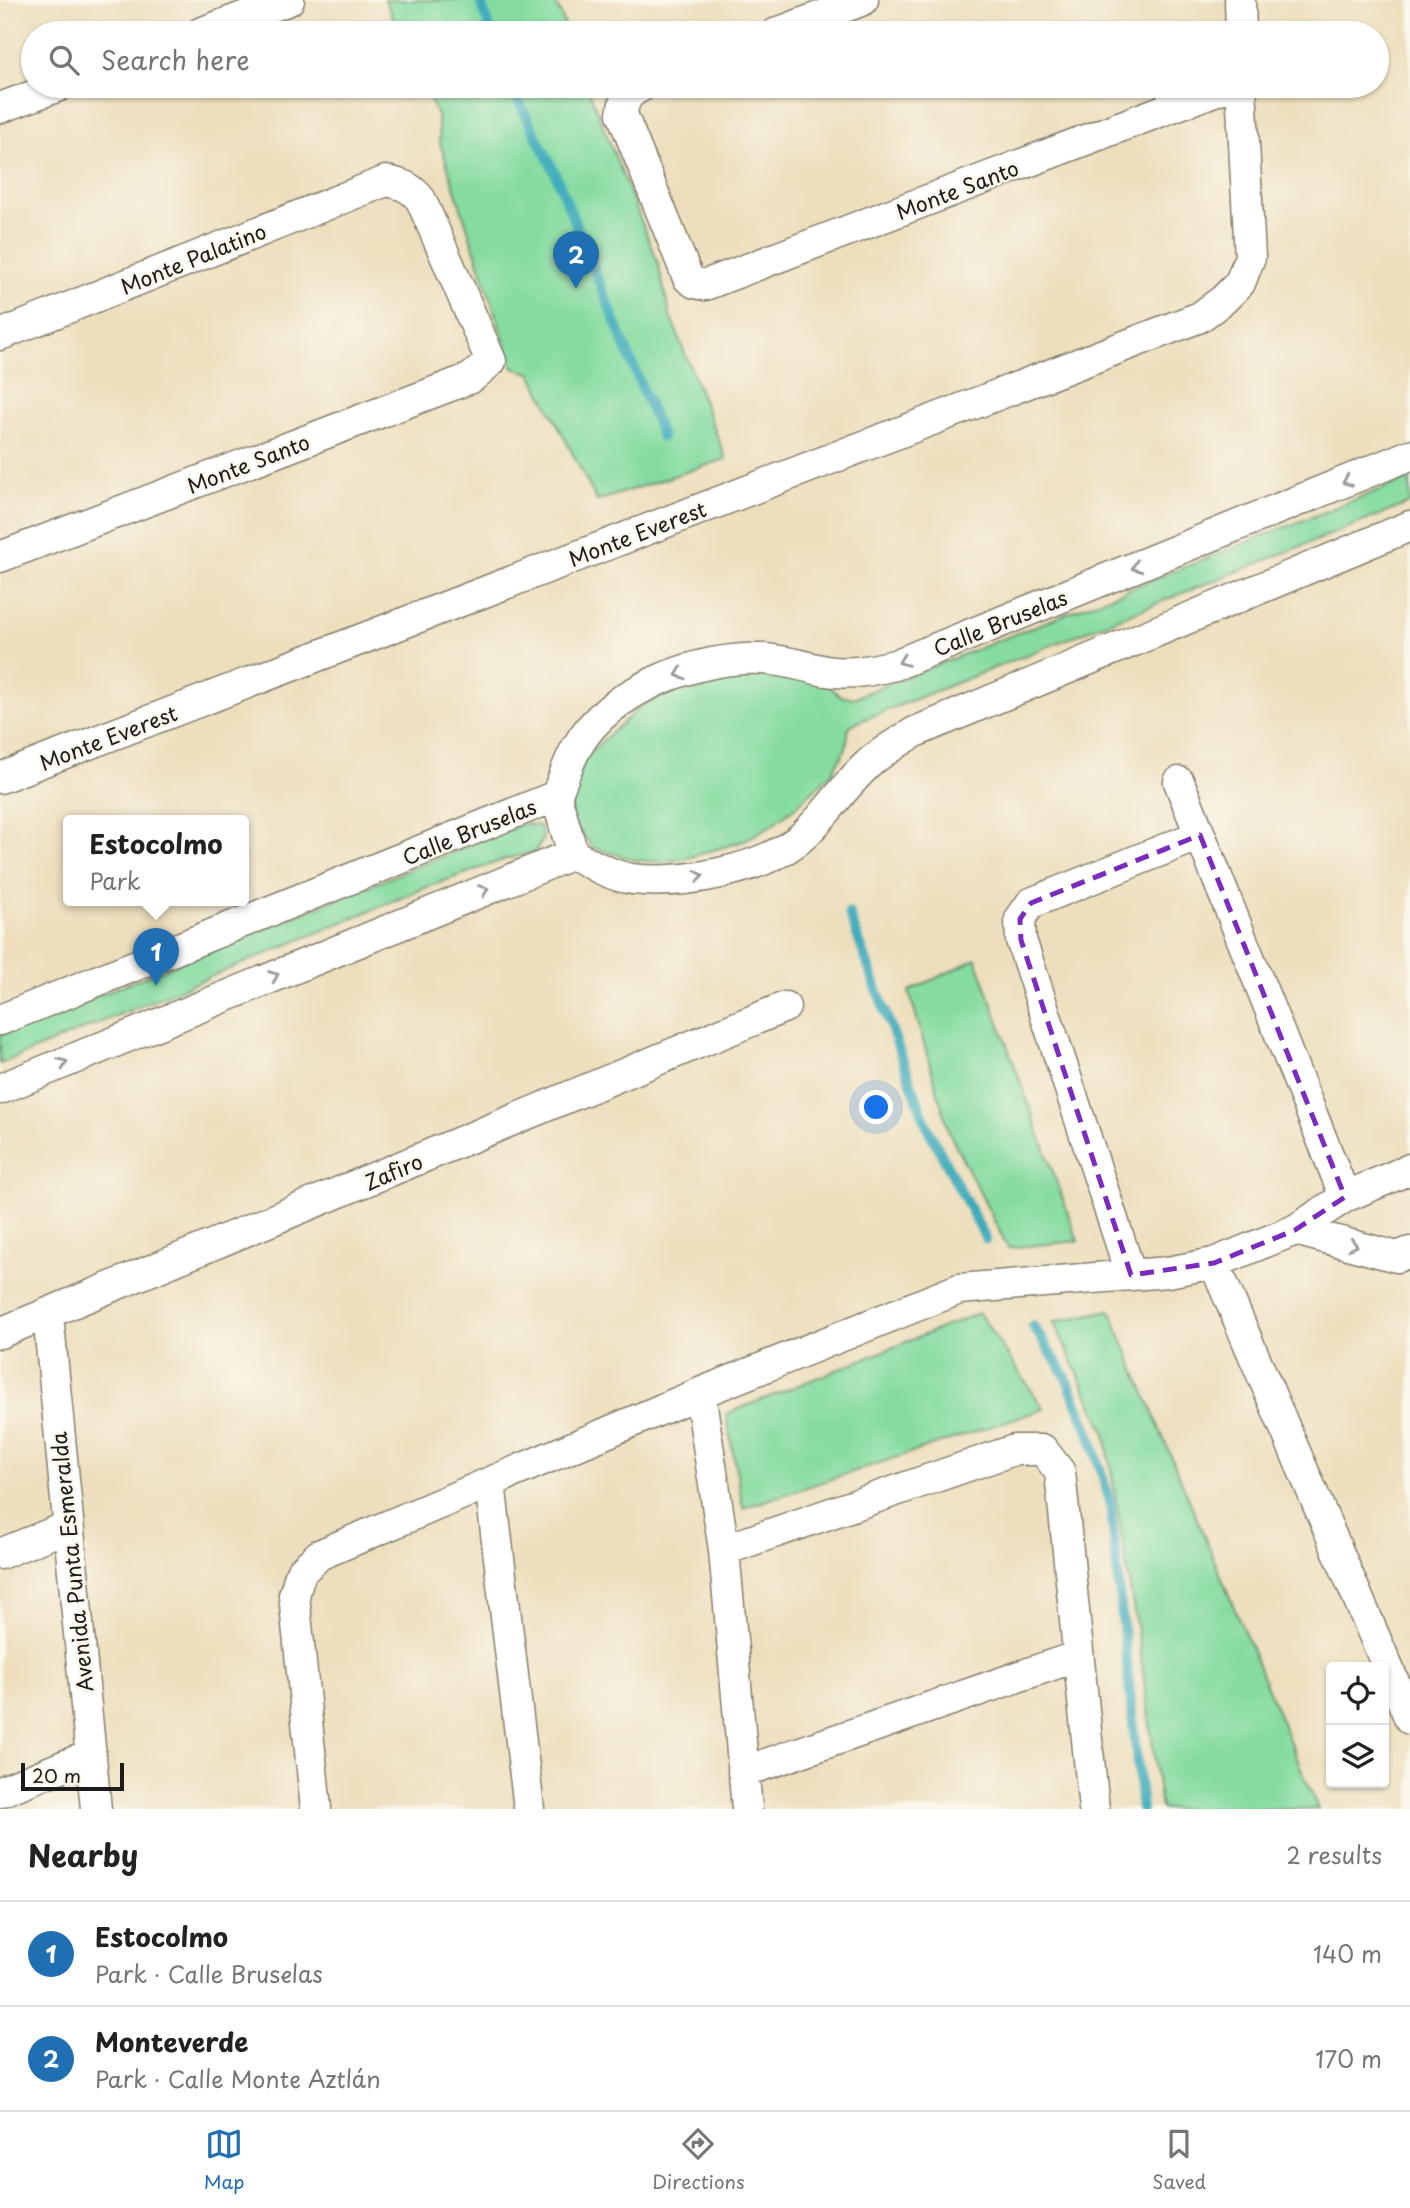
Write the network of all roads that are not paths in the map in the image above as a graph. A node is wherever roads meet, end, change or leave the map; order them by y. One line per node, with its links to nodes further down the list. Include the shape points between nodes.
1 (289, 0): 4 (street)
2 (863, 0): 5 (street)
3 (1240, 0): 6 (street)
4 (232, 21)
5 (808, 21)
6 (1241, 21)
7 (27, 98): 11 (street)
8 (625, 98): 9 (street, Monte Santo, via 622,114 688,278 705,285)
9 (1196, 98)
10 (1242, 98): 17 (street, Monte Everest, via 1250,257 1240,283 1200,317)
11 (0, 108)
12 (0, 335): 13 (street, Monte Palatino, via 386,181 412,189 421,200)
13 (491, 361): 16 (street, Monte Santo, via 471,378)
14 (1410, 455): 19 (street, Calle Bruselas, one-way to 19, via 895,665 848,673 763,659 727,660 650,685 623,699 591,728 577,745)
15 (1410, 526): 21 (street, one-way to 15, via 609,872 656,880 704,876 774,854 818,822 867,764 915,732)
16 (0, 557)
17 (0, 778)
18 (1178, 782): 20 (street)
19 (556, 796): 21 (street); 23 (street, Calle Bruselas)
20 (1200, 835): 26 (street); 30 (street, via 1031,903 1020,919 1021,940)
21 (573, 854): 24 (street, one-way to 21)
22 (785, 1007): 31 (street, Zafiro)
23 (0, 1020)
24 (0, 1088)
25 (1410, 1169): 26 (street)
26 (1345, 1197): 27 (street)
27 (1295, 1230): 28 (street, one-way to 28, via 1397,1257); 29 (street)
28 (1410, 1252)
29 (1214, 1263): 30 (street); 39 (street)
30 (1131, 1275): 33 (street, via 959,1289)
31 (48, 1314): 32 (street, Zafiro); 35 (street, Avenida Punta Esmeralda)
32 (0, 1334)
33 (700, 1394): 34 (street); 36 (street)
34 (491, 1483): 44 (street, via 319,1555 301,1572 294,1595); 45 (street)
35 (67, 1527): 37 (street); 40 (street, Avenida Punta Esmeralda)
36 (724, 1550): 38 (street, via 1014,1450 1043,1450 1060,1472); 41 (street)
37 (0, 1554)
38 (1078, 1656): 41 (street); 47 (street)
39 (1410, 1719)
40 (90, 1755): 42 (street); 43 (street, Avenida Punta Esmeralda)
41 (743, 1772): 46 (street)
42 (0, 1792)
43 (96, 1809)
44 (316, 1809)
45 (529, 1809)
46 (747, 1809)
47 (1094, 1809)

